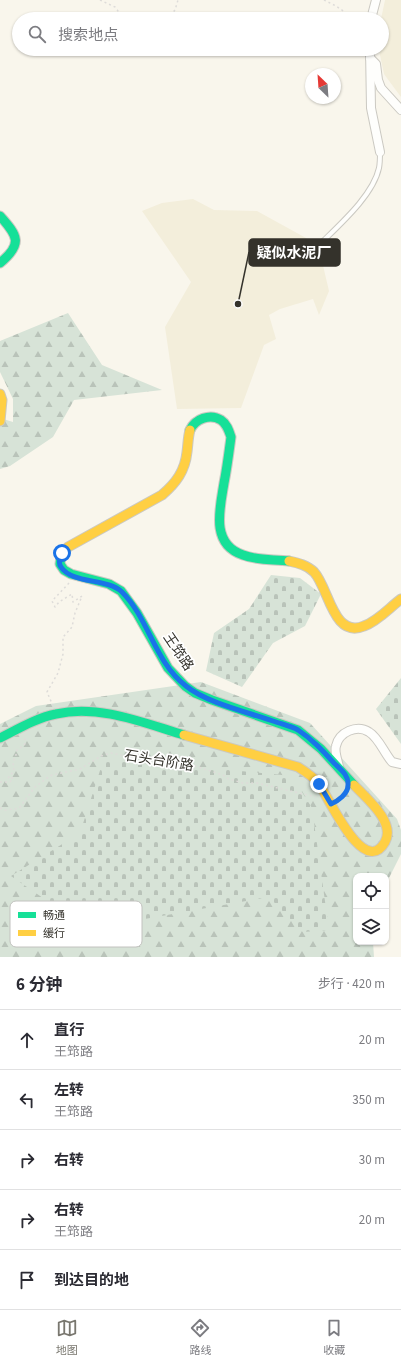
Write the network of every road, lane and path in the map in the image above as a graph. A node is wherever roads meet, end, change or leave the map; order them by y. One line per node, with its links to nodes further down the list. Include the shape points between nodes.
1 (100, 0): 5 (path, via 115,7)
2 (178, 0): 6 (path)
3 (324, 0): 7 (path)
4 (376, 0): 8 (street)
5 (119, 12)
6 (173, 12)
7 (345, 12)
8 (373, 12)
9 (370, 58): 10 (street, via 376,64 381,88); 11 (street, via 372,108)
10 (401, 110)
11 (380, 152): 13 (lane, via 379,169 372,185 355,210)
12 (0, 216): 14 (main road, via 11,228 16,244 10,255)
13 (318, 246)
14 (0, 263)
15 (0, 394): 16 (main road)
16 (0, 421)
17 (75, 576): 18 (main road, 王筇路, via 61,567 62,553 68,547 162,496 173,487 184,467 189,433 193,425 208,417 217,418 230,430 219,515 224,540 232,550 244,556 306,566 322,583 341,623 350,628 358,629 370,624); 19 (path, via 52,601 54,607 72,594 73,602 82,596 72,627 63,637 64,654 58,673 47,692 54,707); 23 (main road, 王筇路, via 108,584 121,591 136,611 169,668 186,687 205,698 297,730 318,746)
18 (401, 599)
19 (48, 708)
20 (26, 724): 21 (main road, 王筇路); 24 (path, via 25,744 16,751 14,771 8,778 13,778 10,782); 27 (main road, 王筇路, via 47,715 86,711 150,725 298,767 310,774 319,784)
21 (0, 738)
22 (401, 764): 23 (street, via 392,762 376,738 368,731 357,729 339,738 335,747)
23 (339, 768): 27 (main road, 王筇路, via 386,823 388,830 384,844 371,851 363,849)
24 (0, 782)
25 (347, 789): 27 (path, via 340,799)
26 (316, 796): 28 (path, 石头台阶路, via 257,783 243,783 192,765 149,761 111,753 80,769 52,775 35,787 20,807 5,810)
27 (331, 804)
28 (0, 808)

